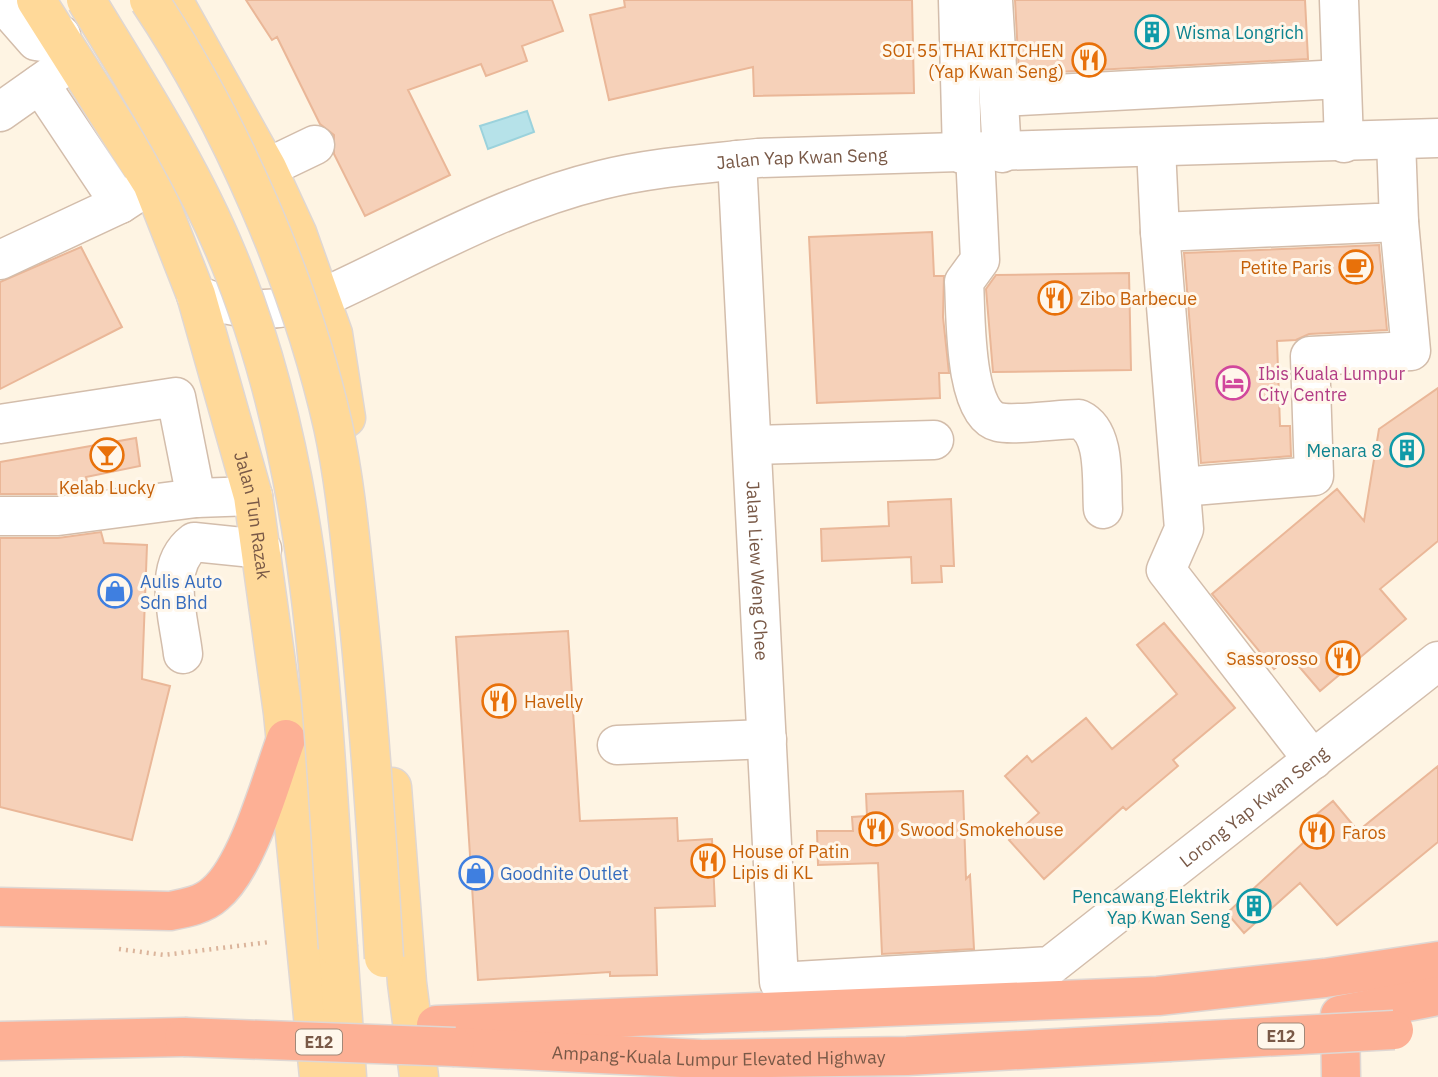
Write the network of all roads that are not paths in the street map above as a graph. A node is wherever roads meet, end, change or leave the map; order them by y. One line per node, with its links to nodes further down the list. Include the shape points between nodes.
1 (0, 0): 9 (street, via 36,41)
2 (36, 0): 9 (main road, Jalan Tun Razak)
3 (86, 0): 54 (main road, bridge, via 172,142 221,242 271,379 312,596)
4 (149, 0): 55 (main road, bridge, via 231,144 312,346 333,426 371,727)
5 (173, 0): 21 (main road)
6 (958, 0): 19 (street)
7 (993, 0): 12 (street)
8 (1339, 0): 10 (street)
9 (68, 47): 11 (street); 22 (main road, Jalan Tun Razak)
10 (1341, 79): 12 (street); 16 (street)
11 (40, 85): 13 (street); 23 (street)
12 (999, 97): 19 (street)
13 (0, 112)
14 (1438, 138): 15 (street, Jalan Yap Kwan Seng)
15 (1396, 140): 16 (street, Jalan Yap Kwan Seng); 24 (street)
16 (1344, 143): 18 (street, Jalan Yap Kwan Seng)
17 (315, 145): 21 (street)
18 (1156, 148): 19 (street, Jalan Yap Kwan Seng); 25 (street)
19 (979, 153): 20 (street, Jalan Yap Kwan Seng); 37 (street, via 980,260 964,282 976,397 983,412 997,422 1079,419 1090,424 1097,435)
20 (737, 160): 28 (street, Jalan Yap Kwan Seng, via 682,164 599,180 495,216); 33 (street, Jalan Liew Weng Chee, via 737,387)
21 (267, 168): 28 (main road)
22 (152, 183): 23 (street); 27 (main road, Jalan Tun Razak)
23 (120, 204): 26 (street)
24 (1399, 222): 25 (street); 34 (street, via 1410,351 1310,356 1314,476)
25 (1160, 232): 34 (street)
26 (0, 260)
27 (196, 295): 28 (street, Jalan Yap Kwan Seng, via 259,310 298,307); 29 (main road, Jalan Tun Razak)
28 (322, 298): 56 (main road, via 333,334 384,680)
29 (221, 386): 30 (street); 35 (main road, Jalan Tun Razak)
30 (176, 397): 31 (street); 36 (street)
31 (0, 424)
32 (933, 440): 33 (street)
33 (753, 445): 43 (street, Jalan Liew Weng Chee)
34 (1205, 481): 45 (street, via 1166,570)
35 (253, 496): 36 (street); 39 (main road, Jalan Tun Razak)
36 (196, 498): 38 (street, via 58,516)
37 (1103, 509)
38 (0, 516)
39 (262, 549): 40 (street, via 194,542 182,551 173,571); 42 (main road, Jalan Tun Razak)
40 (183, 654)
41 (1438, 661): 45 (street, Lorong Yap Kwan Seng)
42 (286, 738): 46 (highway, via 244,851 215,895 195,906 170,911); 53 (main road, Jalan Tun Razak)
43 (767, 738): 44 (street); 48 (street, Jalan Liew Weng Chee)
44 (617, 745)
45 (1313, 760): 48 (street, Lorong Yap Kwan Seng, via 1049,966)
46 (0, 907)
47 (1438, 961): 51 (highway, bridge, via 1158,996)
48 (779, 982)
49 (1438, 996): 57 (highway, via 1340,1015)
50 (1438, 1023): 51 (highway, Ampang-Kuala Lumpur Elevated Highway / E12, bridge, via 1394,1030 907,1056 702,1059)
51 (184, 1037): 52 (highway, Ampang-Kuala Lumpur Elevated Highway / E12)
52 (0, 1041)
53 (319, 1077)
54 (347, 1077)
55 (395, 1077)
56 (419, 1077)
57 (1341, 1077)

